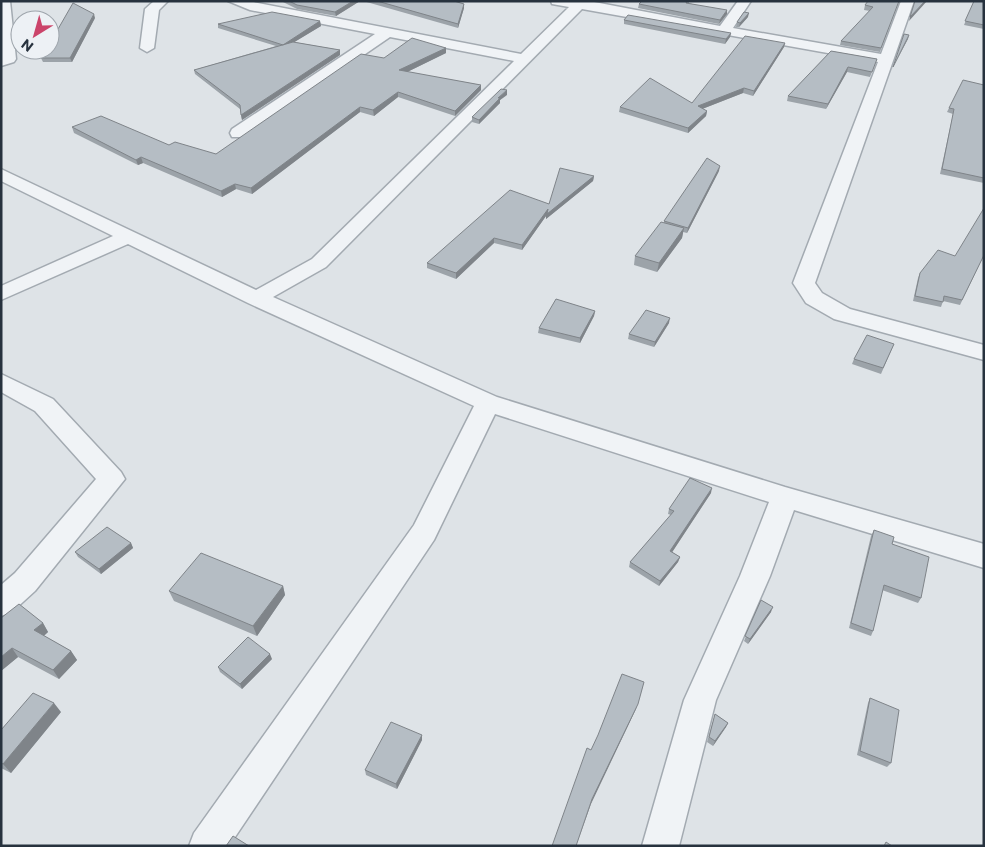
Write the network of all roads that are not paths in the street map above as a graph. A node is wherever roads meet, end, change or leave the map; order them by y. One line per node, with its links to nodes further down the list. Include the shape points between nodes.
1 (3, 1): 13 (street, via 8,59)
2 (162, 1): 10 (street, via 152,9)
3 (234, 1): 9 (street)
4 (557, 1): 7 (street)
5 (744, 1): 8 (street)
6 (908, 1): 11 (street)
7 (581, 3): 8 (street); 12 (street)
8 (725, 29): 11 (street)
9 (387, 33): 12 (street); 14 (street)
10 (148, 48)
11 (887, 59): 19 (street, via 804,283 814,298 842,314)
12 (524, 60): 18 (street, via 319,262)
13 (1, 62)
14 (238, 134)
15 (1, 174): 16 (street)
16 (129, 236): 17 (street); 18 (street)
17 (1, 294)
18 (256, 298): 21 (street)
19 (984, 353)
20 (1, 382): 24 (street, via 44,405 112,479 25,582)
21 (488, 403): 22 (street); 25 (street, via 424,532)
22 (785, 497): 23 (street); 26 (street, via 755,576 700,700)
23 (984, 556)
24 (1, 603)
25 (206, 846)
26 (660, 846)

